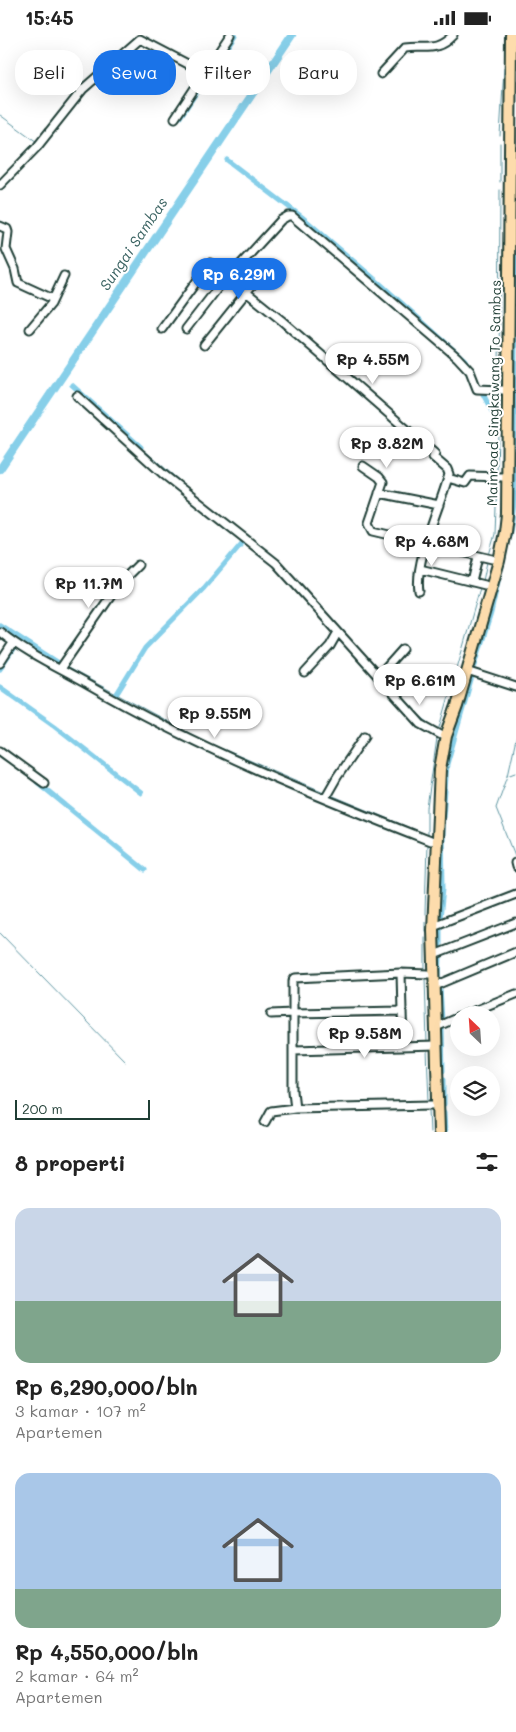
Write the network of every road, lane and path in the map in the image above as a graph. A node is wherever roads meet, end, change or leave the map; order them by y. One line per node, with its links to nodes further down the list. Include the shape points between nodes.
1 (230, 35): 6 (street)
2 (453, 35): 8 (street, via 432,48 405,47)
3 (505, 35): 11 (highway, Mainroad Singkawang To Sambas)
4 (511, 35): 11 (highway, Mainroad Singkawang To Sambas)
5 (142, 37): 7 (street); 12 (street, via 84,89 34,150)
6 (220, 50)
7 (186, 62)
8 (381, 74)
9 (190, 95): 10 (street)
10 (175, 118)
11 (507, 124): 23 (highway, Mainroad Singkawang To Sambas); 25 (highway, Mainroad Singkawang To Sambas)
12 (0, 185)
13 (0, 226): 18 (street, via 8,233 6,249 16,269 18,283)
14 (64, 276): 18 (street)
15 (228, 277): 17 (street); 20 (street, via 210,263); 21 (street); 23 (street, via 281,220 292,216 457,357 470,371 477,389)
16 (253, 283): 17 (street)
17 (246, 291): 22 (street); 28 (street, via 435,453 433,457 447,469)
18 (52, 299): 19 (street)
19 (30, 329)
20 (162, 329)
21 (186, 329)
22 (204, 345)
23 (502, 391): 25 (highway, Mainroad Singkawang To Sambas)
24 (77, 397): 40 (street, via 163,474 276,563)
25 (505, 413): 27 (highway, Mainroad Singkawang To Sambas); 42 (highway, Mainroad Singkawang To Sambas, via 505,532)
26 (363, 466): 29 (street, via 382,481)
27 (502, 477): 28 (street, via 470,476 464,483); 33 (highway, Mainroad Singkawang To Sambas, via 500,527)
28 (448, 478): 30 (street)
29 (379, 493): 30 (street); 31 (street, via 369,523 371,529)
30 (439, 505): 31 (street)
31 (426, 544): 32 (street); 35 (street)
32 (478, 557): 33 (street); 36 (street)
33 (492, 559): 37 (highway, Mainroad Singkawang To Sambas)
34 (138, 565): 45 (street, via 110,597)
35 (420, 569): 36 (street); 38 (street)
36 (472, 582): 37 (street)
37 (485, 585): 42 (highway, Mainroad Singkawang To Sambas)
38 (419, 591)
39 (0, 632): 41 (street)
40 (338, 632): 47 (street, via 330,646); 48 (street)
41 (13, 643): 44 (street); 45 (street)
42 (471, 646): 46 (highway, Mainroad Singkawang To Sambas); 50 (highway, Mainroad Singkawang To Sambas)
43 (403, 649): 48 (street)
44 (0, 663)
45 (60, 669): 54 (street, via 174,732)
46 (467, 671): 49 (street); 55 (highway, Mainroad Singkawang To Sambas, via 442,755)
47 (305, 673)
48 (378, 677): 50 (street, via 421,724)
49 (516, 687)
50 (441, 735): 55 (highway, Mainroad Singkawang To Sambas, via 435,765)
51 (366, 736): 54 (street)
52 (0, 751): 53 (street)
53 (44, 783)
54 (325, 798): 56 (street)
55 (434, 813): 56 (highway, Mainroad Singkawang To Sambas); 61 (highway, Mainroad Singkawang To Sambas)
56 (430, 841): 65 (highway, Mainroad Singkawang To Sambas)
57 (516, 863): 58 (street)
58 (516, 867)
59 (516, 894): 61 (street)
60 (516, 923): 63 (street)
61 (433, 926): 63 (highway, Mainroad Singkawang To Sambas)
62 (516, 951): 66 (street)
63 (434, 955): 66 (highway, Mainroad Singkawang To Sambas)
64 (401, 973): 65 (street); 69 (street); 70 (street, via 295,978 292,981)
65 (428, 974): 75 (highway, Mainroad Singkawang To Sambas)
66 (434, 986): 73 (highway, Mainroad Singkawang To Sambas)
67 (516, 994): 68 (street)
68 (486, 1006)
69 (402, 1011): 70 (street); 74 (street)
70 (292, 1013): 71 (street); 76 (street)
71 (271, 1014)
72 (450, 1021): 73 (street)
73 (436, 1027): 75 (highway, Mainroad Singkawang To Sambas)
74 (403, 1046): 75 (street); 76 (street)
75 (433, 1046): 77 (highway, Mainroad Singkawang To Sambas); 81 (highway, Mainroad Singkawang To Sambas)
76 (294, 1050): 78 (street)
77 (432, 1105): 78 (street); 80 (highway, Mainroad Singkawang To Sambas)
78 (295, 1108): 79 (street, via 271,1111)
79 (265, 1122)
80 (433, 1132)
81 (439, 1132)

